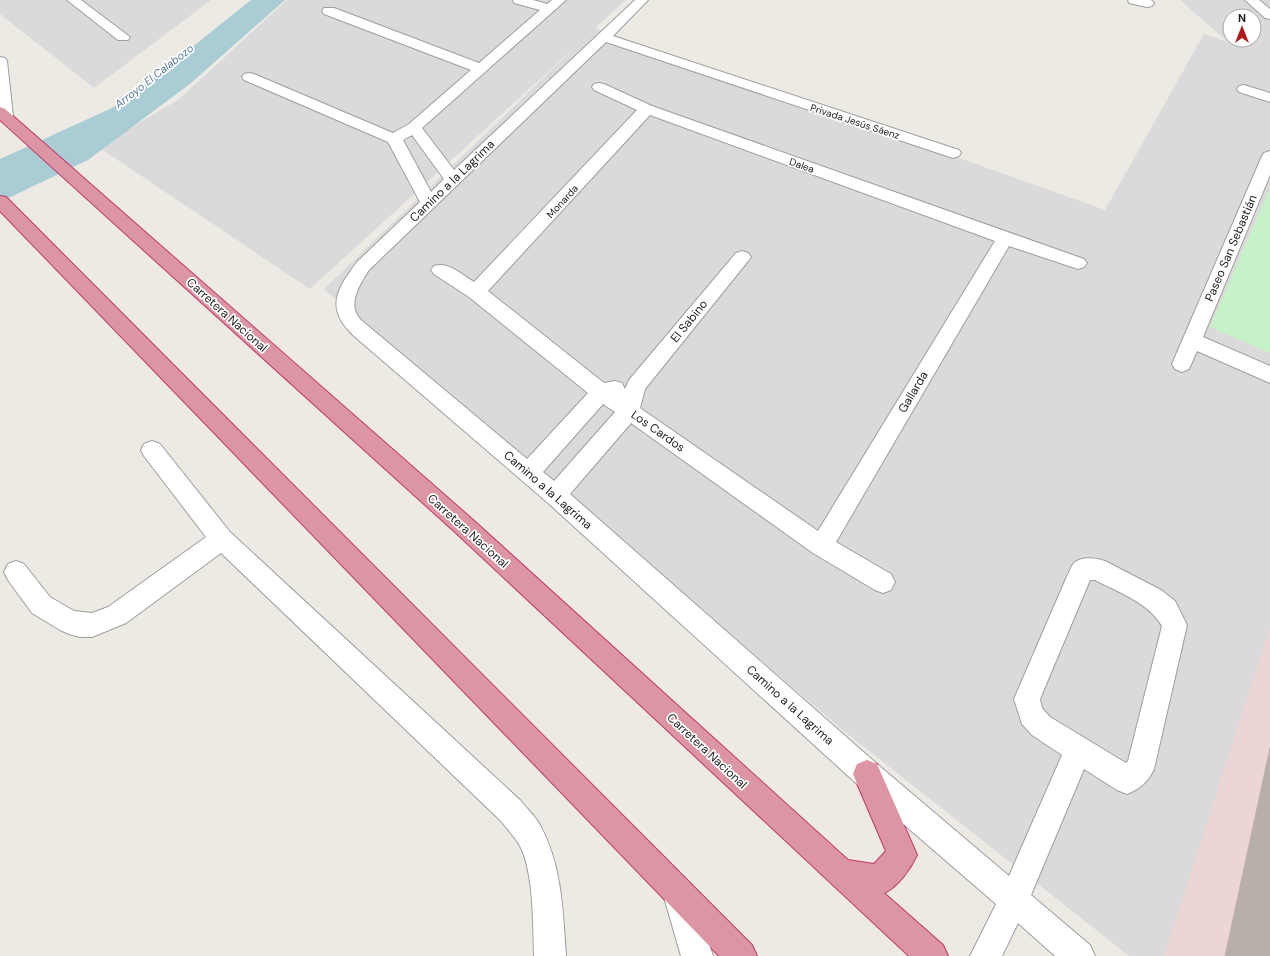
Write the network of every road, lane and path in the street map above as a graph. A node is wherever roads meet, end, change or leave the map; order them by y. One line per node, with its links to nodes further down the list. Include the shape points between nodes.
1 (73, 0): 11 (street)
2 (519, 0): 8 (street)
3 (560, 0): 8 (street)
4 (642, 0): 12 (street, Camino a la Lagrima)
5 (1134, 0): 7 (street)
6 (1251, 0): 10 (street)
7 (1147, 2)
8 (549, 9): 14 (street)
9 (329, 11): 14 (street)
10 (1270, 15)
11 (122, 37)
12 (603, 37): 23 (street, Privada Jesús Sáenz); 25 (street, Camino a la Lagrima)
13 (0, 61): 20 (street)
14 (480, 69): 21 (street)
15 (249, 77): 22 (street)
16 (599, 87): 19 (street, Dalea)
17 (1244, 88): 18 (street)
18 (1270, 98)
19 (647, 109): 28 (street, Dalea); 32 (street, Monarda)
20 (2, 114): 48 (highway, Carretera Nacional, via 464,526)
21 (414, 126): 22 (street); 25 (street)
22 (394, 139): 27 (street)
23 (954, 153)
24 (1270, 156): 33 (street, Paseo San Sebastián)
25 (453, 180): 27 (street, Camino a la Lagrima)
26 (0, 201): 49 (highway)
27 (429, 203): 40 (street, Camino a la Lagrima, via 363,266 352,281 346,296 345,308 349,319 361,332)
28 (1005, 238): 30 (street, Dalea); 43 (street, Gallarda)
29 (742, 257): 36 (street, El Sabino)
30 (1078, 263)
31 (440, 270): 32 (street, Los Cardos)
32 (476, 292): 37 (street, Los Cardos)
33 (1192, 340): 34 (street, Paseo San Sebastián); 35 (street)
34 (1182, 364)
35 (1270, 375)
36 (636, 386): 37 (street); 38 (street, El Sabino)
37 (601, 392): 38 (street, Los Cardos); 40 (street)
38 (629, 411): 41 (street, El Sabino); 43 (street, Los Cardos)
39 (152, 450): 42 (street)
40 (528, 472): 41 (street, Camino a la Lagrima)
41 (555, 495): 47 (street, Camino a la Lagrima)
42 (222, 539): 44 (street, via 117,615 92,625 69,622 41,605); 51 (street, via 511,811 530,836 541,867)
43 (821, 546): 45 (street, Los Cardos)
44 (16, 572)
45 (883, 582)
46 (1078, 750): 46 (street, via 1128,780 1140,770 1175,625 1166,609 1152,598 1097,569 1083,570 1076,582 1027,699 1030,715 1041,726); 50 (street)
47 (867, 774): 48 (highway, via 902,855 880,880); 50 (street, Camino a la Lagrima)
48 (840, 874): 54 (highway, Carretera Nacional)
49 (677, 893): 52 (street); 53 (highway)
50 (1014, 899): 55 (street); 56 (street, Camino a la Lagrima)
51 (550, 956)
52 (697, 956)
53 (741, 956)
54 (932, 956)
55 (986, 956)
56 (1079, 956)

